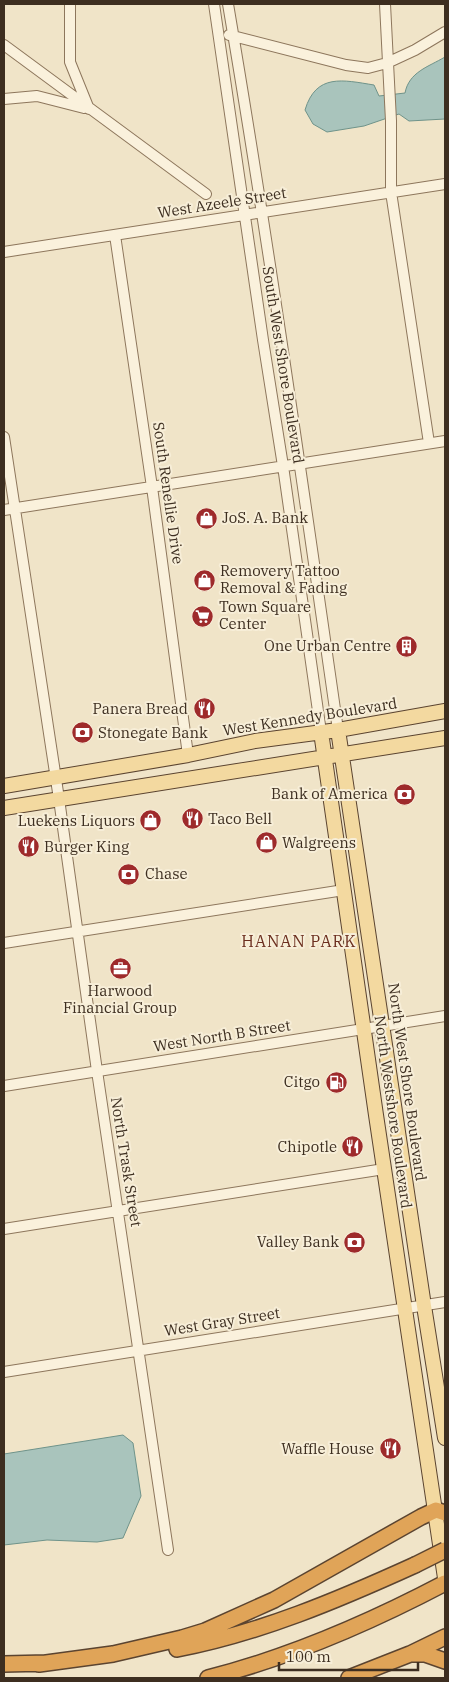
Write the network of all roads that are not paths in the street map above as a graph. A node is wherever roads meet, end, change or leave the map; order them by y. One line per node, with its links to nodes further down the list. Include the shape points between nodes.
1 (70, 4): 11 (street, via 70,62)
2 (214, 4): 5 (street, South West Shore Boulevard)
3 (228, 4): 7 (street, South West Shore Boulevard)
4 (385, 4): 9 (street)
5 (218, 31): 7 (street); 16 (street, South West Shore Boulevard)
6 (445, 32): 9 (street)
7 (234, 37): 9 (street, via 346,65 368,68); 15 (street, South West Shore Boulevard)
8 (4, 45): 11 (street)
9 (387, 63): 13 (street)
10 (4, 99): 11 (street, via 36,96)
11 (89, 110): 14 (street)
12 (445, 184): 13 (street, West Azeele Street)
13 (391, 192): 15 (street, West Azeele Street); 21 (street)
14 (206, 194)
15 (262, 212): 16 (street, West Azeele Street); 22 (street, South West Shore Boulevard)
16 (244, 214): 17 (street, West Azeele Street); 23 (street, South West Shore Boulevard)
17 (115, 235): 18 (street, West Azeele Street); 24 (street, South Renellie Drive)
18 (4, 252)
19 (4, 437): 25 (street, North Trask Street)
20 (445, 441): 21 (street)
21 (429, 443): 22 (street)
22 (301, 464): 23 (street); 27 (street, South West Shore Boulevard)
23 (283, 466): 24 (street); 28 (street, South West Shore Boulevard)
24 (152, 486): 25 (street); 31 (street, South Renellie Drive)
25 (9, 509): 33 (street, North Trask Street)
26 (445, 711): 27 (main road, West Kennedy Boulevard)
27 (338, 730): 28 (main road, West Kennedy Boulevard); 30 (main road, North West Shore Boulevard)
28 (321, 732): 31 (main road, West Kennedy Boulevard, via 246,742); 32 (main road)
29 (445, 738): 30 (main road)
30 (343, 754): 32 (main road); 41 (main road, North West Shore Boulevard)
31 (188, 756): 33 (main road, West Kennedy Boulevard)
32 (324, 757): 35 (main road); 37 (main road)
33 (56, 778): 34 (main road, West Kennedy Boulevard); 35 (street, North Trask Street)
34 (4, 786)
35 (59, 799): 36 (main road); 38 (street, North Trask Street)
36 (4, 808)
37 (344, 890): 38 (street); 42 (main road, North Westshore Boulevard)
38 (78, 932): 39 (street); 43 (street, North Trask Street)
39 (4, 943)
40 (445, 1016): 41 (street, West North B Street)
41 (382, 1026): 42 (street, West North B Street); 49 (main road, North West Shore Boulevard)
42 (363, 1029): 43 (street, West North B Street); 45 (main road, North Westshore Boulevard)
43 (98, 1072): 44 (street, West North B Street); 46 (street, North Trask Street)
44 (4, 1086)
45 (384, 1170): 46 (street); 50 (main road, North Westshore Boulevard)
46 (118, 1211): 47 (street); 51 (street, North Trask Street)
47 (4, 1229)
48 (445, 1302): 49 (street, West Gray Street)
49 (424, 1306): 50 (street, West Gray Street); 53 (main road, North West Shore Boulevard)
50 (406, 1309): 51 (street, West Gray Street); 54 (main road)
51 (139, 1350): 52 (street, West Gray Street); 55 (street, North Trask Street)
52 (4, 1372)
53 (445, 1438)
54 (440, 1511): 57 (main road); 63 (highway, via 421,1517 274,1600 205,1631 113,1654)
55 (168, 1550)
56 (445, 1550): 63 (highway, bridge, via 312,1610 216,1641 113,1659)
57 (445, 1578)
58 (445, 1583): 64 (highway, via 330,1638)
59 (445, 1637): 60 (highway)
60 (410, 1654): 61 (highway, via 425,1654); 65 (highway)
61 (445, 1661)
62 (4, 1664): 63 (highway)
63 (39, 1664)
64 (208, 1678)
65 (349, 1678)

